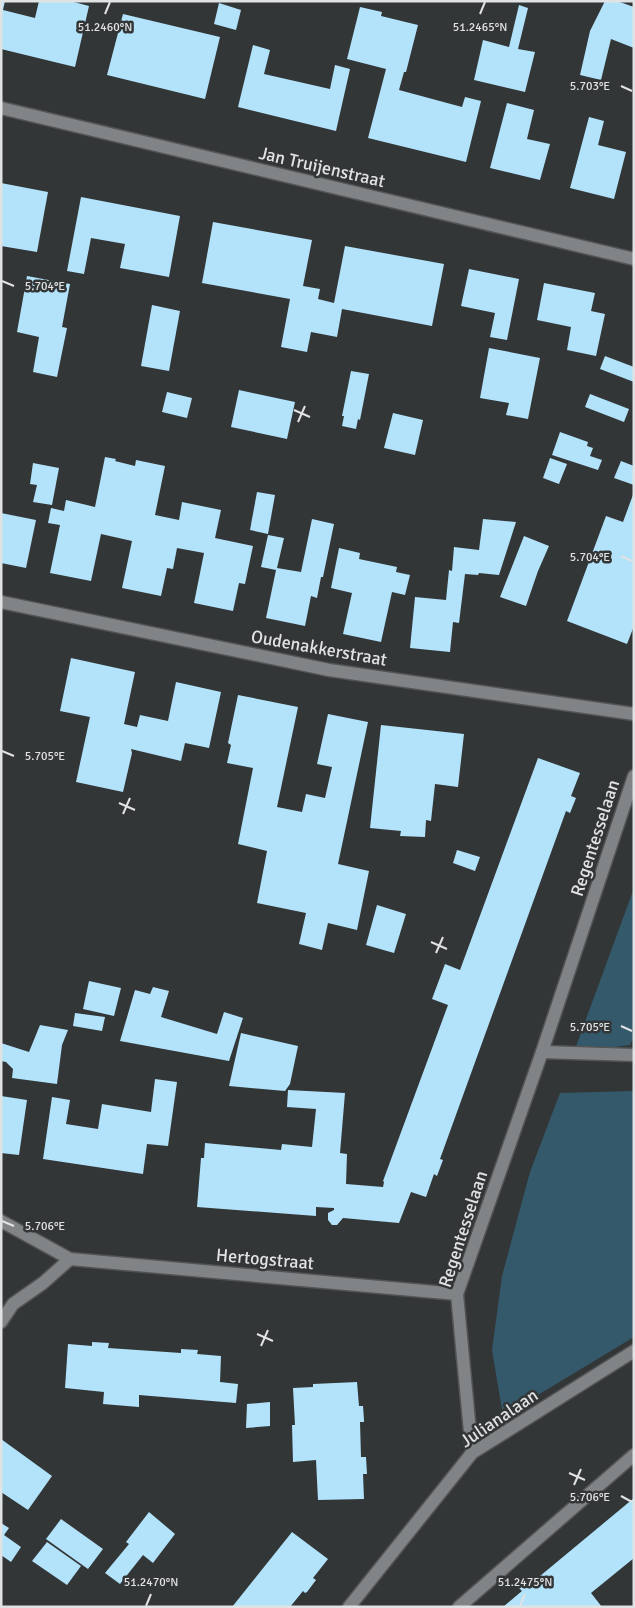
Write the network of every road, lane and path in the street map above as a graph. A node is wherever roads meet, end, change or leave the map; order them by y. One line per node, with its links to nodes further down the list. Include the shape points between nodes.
1 (1, 108): 2 (street, Jan Truijenstraat)
2 (634, 259)
3 (1, 602): 4 (street, Oudenakkerstraat, via 329,670)
4 (634, 714)
5 (634, 776): 6 (street, Regentesselaan)
6 (542, 1052): 7 (street); 10 (street, Regentesselaan)
7 (634, 1055)
8 (1, 1221): 9 (street, Hertogstraat)
9 (70, 1259): 10 (street, Hertogstraat); 11 (street, via 43,1283)
10 (457, 1294): 14 (street, Regentesselaan)
11 (7, 1303): 12 (street)
12 (1, 1322)
13 (634, 1351): 14 (street, Julianalaan)
14 (472, 1453): 16 (street, Julianalaan)
15 (634, 1456): 17 (street)
16 (349, 1607)
17 (459, 1607)

